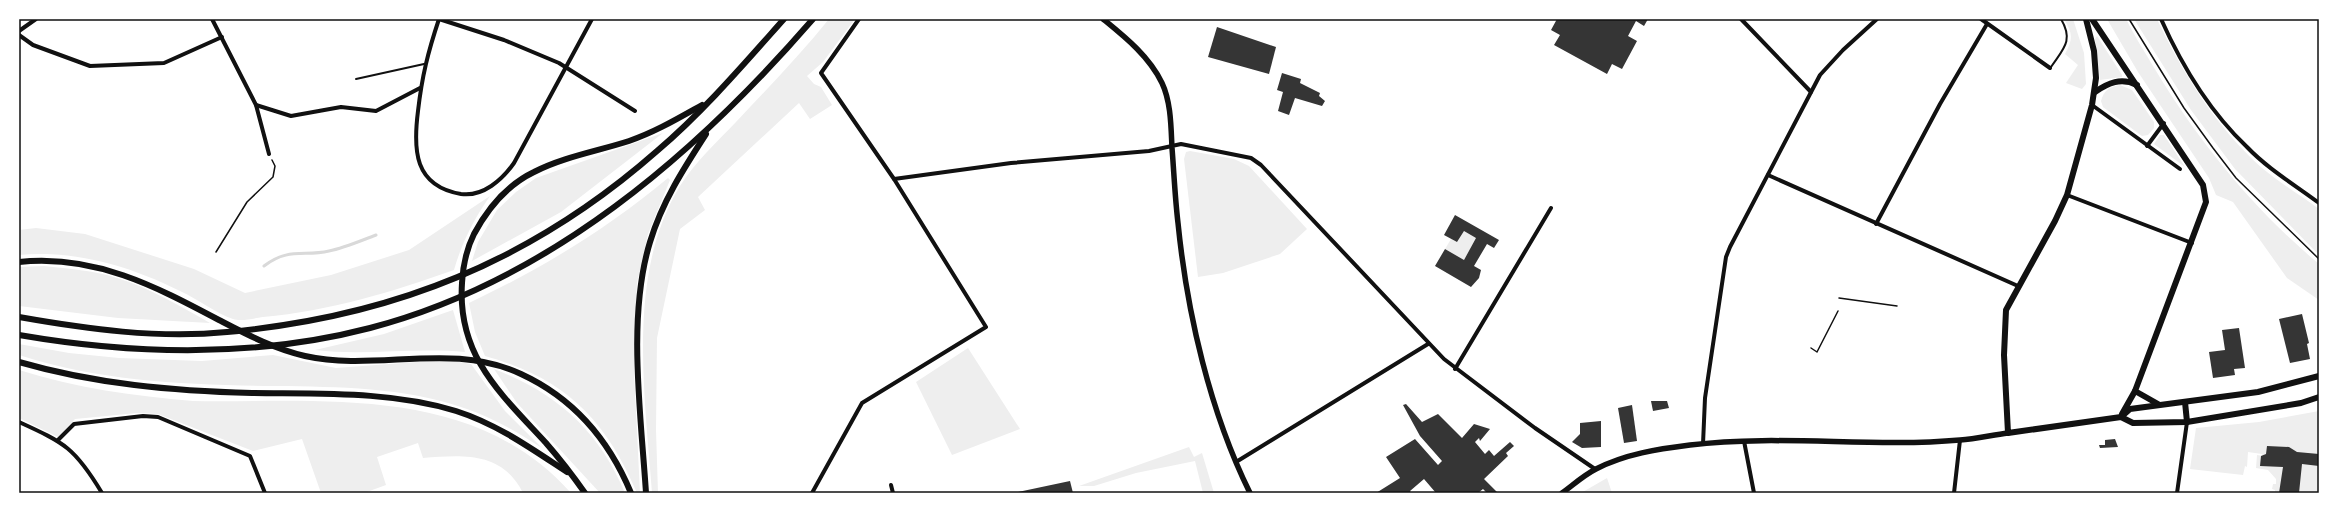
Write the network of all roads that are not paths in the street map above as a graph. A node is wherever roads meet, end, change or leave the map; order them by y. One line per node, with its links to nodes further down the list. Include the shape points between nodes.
1 (36, 19): 17 (street)
2 (212, 19): 19 (street)
3 (439, 19): 20 (street); 21 (street, via 535,52)
4 (592, 19): 21 (street)
5 (784, 19): 28 (main road)
6 (814, 19): 33 (main road, via 770,68)
7 (860, 19): 39 (street, via 821,73)
8 (1741, 19): 26 (street)
9 (1877, 19): 26 (street, via 1827,66)
10 (1981, 19): 16 (street)
11 (2061, 19): 22 (lane, via 2068,33 2068,40)
12 (2086, 19): 27 (main road, via 2094,51)
13 (2092, 19): 24 (main road)
14 (2161, 19): 41 (street, via 2187,71 2228,128 2248,148)
15 (1105, 20): 34 (main road, via 1137,48 1153,67 1162,84 1171,125)
16 (1987, 24): 22 (street); 43 (street, via 1940,104)
17 (19, 31)
18 (19, 35): 19 (street, via 32,45 90,66 164,63)
19 (222, 38): 29 (street)
20 (424, 64): 23 (lane); 25 (street)
21 (565, 66): 25 (street, via 508,172 479,193 452,191 437,184 427,176 420,165 416,155 415,138); 31 (street)
22 (2050, 68)
23 (356, 79)
24 (2137, 85): 27 (main road, via 2114,81); 32 (main road)
25 (420, 88): 29 (street, via 376,111 341,107 291,116)
26 (1811, 92): 38 (street)
27 (2094, 92): 30 (main road)
28 (708, 101): 47 (main road, via 652,156 599,198 554,228 488,265 450,282 395,300 318,320 226,333 118,332); 69 (main road, via 656,131 534,172 511,187 496,201 472,239 463,264 464,325 476,356 511,407 546,443)
29 (256, 105): 36 (street)
30 (2092, 105): 35 (street); 40 (main road)
31 (635, 111)
32 (2164, 123): 35 (street); 44 (main road, via 2203,184 2206,194 2206,202)
33 (709, 129): 48 (main road, via 624,200 571,238 490,282 400,319 314,339 189,351 131,350 77,345); 75 (main road, via 662,210 644,268 638,337)
34 (1172, 146): 39 (street, via 1011,163); 49 (street, via 1181,144 1240,155 1256,161); 67 (main road, via 1182,263 1200,357)
35 (2147, 146): 37 (street)
36 (269, 154)
37 (2180, 169)
38 (1768, 175): 43 (street); 66 (street, via 1726,257 1704,403)
39 (894, 179): 76 (street, via 986,327 862,403)
40 (2067, 195): 44 (street); 46 (main road)
41 (2319, 203)
42 (1551, 208): 51 (street)
43 (1876, 224): 46 (street)
44 (2192, 243): 53 (main road)
45 (19, 262): 74 (main road, via 70,263 114,271 177,298 266,343 305,356 340,362 425,357 472,360 519,373 539,383 576,410 597,432 617,463)
46 (2018, 286): 62 (main road, via 2006,310 2004,323)
47 (19, 317)
48 (19, 335)
49 (1428, 344): 51 (street); 67 (street)
50 (19, 362): 69 (main road, via 80,378 153,388 354,395 426,404 457,412 500,430)
51 (1455, 369): 68 (street)
52 (2319, 376): 56 (main road, via 2258,392)
53 (2135, 391): 58 (main road); 59 (main road)
54 (2319, 397): 57 (main road)
55 (2319, 401): 57 (main road)
56 (2185, 402): 58 (main road); 61 (main road)
57 (2301, 403): 61 (main road)
58 (2158, 404): 59 (main road, via 2130,409)
59 (2120, 417): 61 (main road, via 2133,423); 62 (main road)
60 (19, 422): 63 (street)
61 (2187, 422): 82 (street)
62 (2008, 433): 64 (main road)
63 (58, 440): 71 (street, via 81,460); 72 (street, via 74,424 143,416 158,417 250,456)
64 (1960, 440): 65 (main road); 81 (street)
65 (1744, 441): 66 (main road); 80 (street)
66 (1703, 444): 68 (main road, via 1654,450)
67 (1236, 462): 78 (main road)
68 (1595, 469): 79 (main road)
69 (573, 477): 73 (main road)
70 (891, 485): 77 (street)
71 (102, 493)
72 (265, 493)
73 (585, 493)
74 (631, 493)
75 (646, 493)
76 (812, 493)
77 (893, 493)
78 (1250, 493)
79 (1562, 493)
80 (1754, 493)
81 (1954, 493)
82 (2177, 493)

